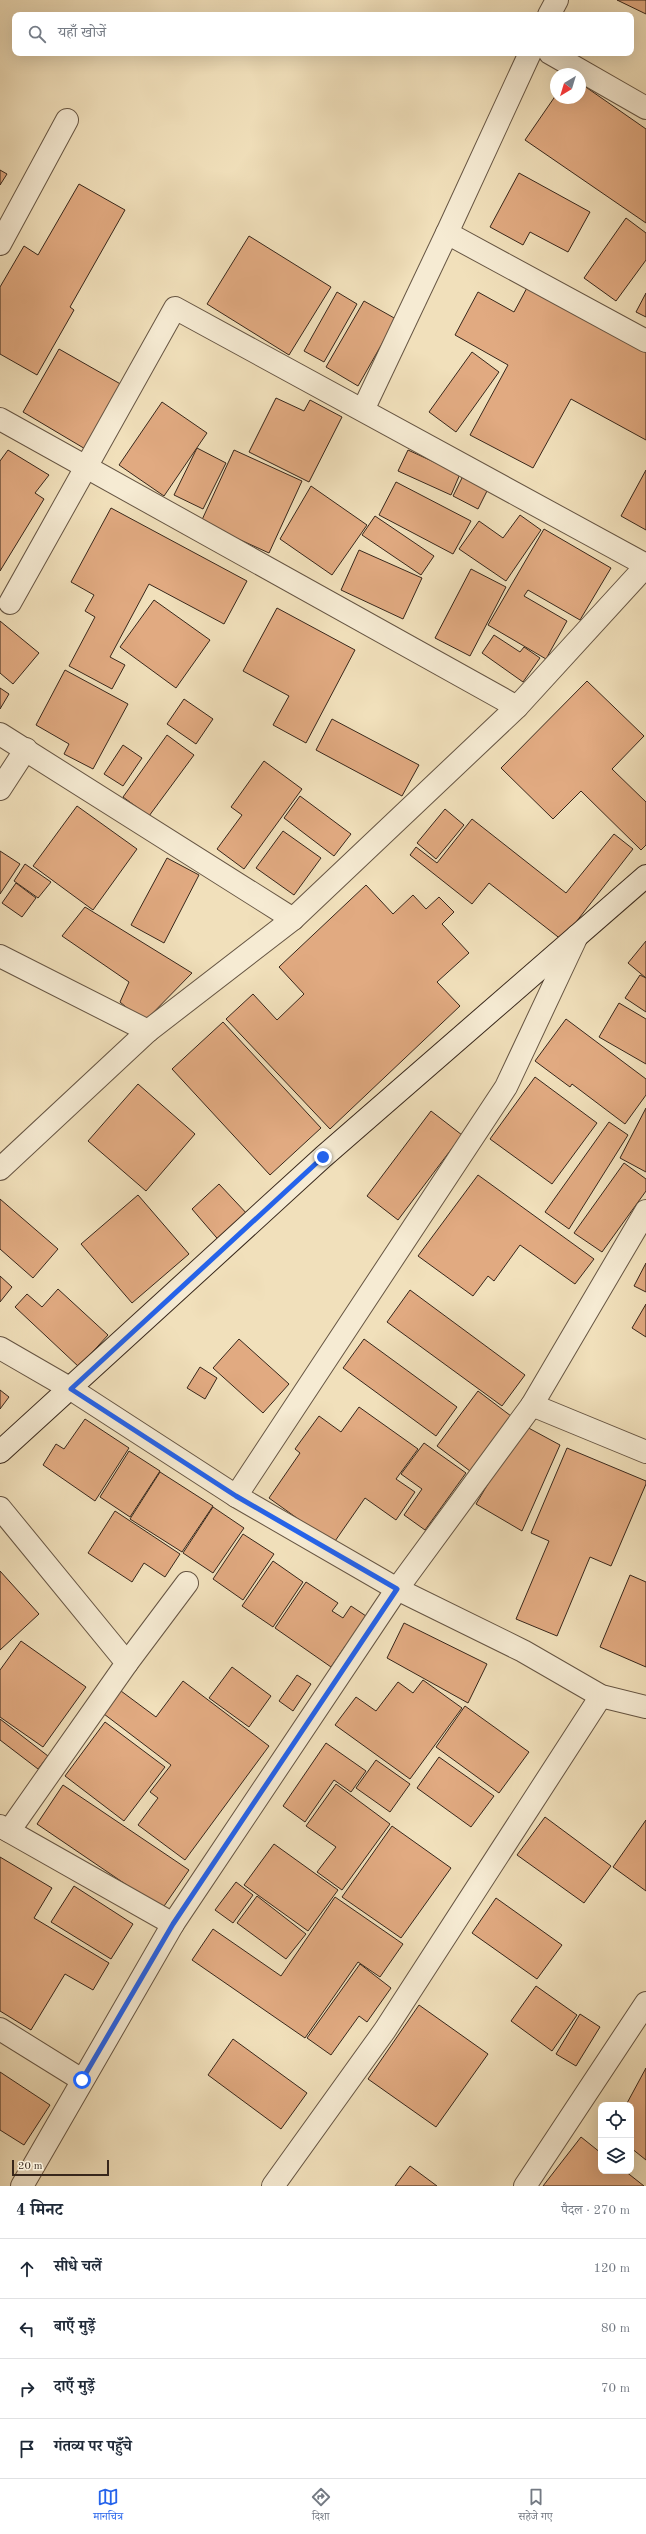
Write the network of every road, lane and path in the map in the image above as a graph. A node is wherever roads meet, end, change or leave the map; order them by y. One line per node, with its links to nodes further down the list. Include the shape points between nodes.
1 (557, 0): 2 (street)
2 (551, 12)
3 (529, 56): 7 (street)
4 (555, 56): 5 (street)
5 (646, 108)
6 (67, 120): 8 (street)
7 (447, 233): 9 (street); 10 (street)
8 (0, 244)
9 (646, 342)
10 (363, 410): 12 (street, via 175,308); 13 (street)
11 (0, 419): 12 (street)
12 (87, 465): 14 (street); 15 (street)
13 (646, 566): 15 (street)
14 (10, 603)
15 (517, 707): 20 (street)
16 (0, 734): 17 (street)
17 (26, 749): 18 (street); 20 (street)
18 (0, 789)
19 (646, 876): 21 (street)
20 (293, 918): 23 (street)
21 (577, 936): 27 (street, via 323,1157); 31 (street, via 506,1087)
22 (0, 956): 23 (street)
23 (148, 1031): 24 (street)
24 (0, 1169)
25 (646, 1211): 28 (street)
26 (0, 1348): 27 (street)
27 (71, 1389): 29 (street); 31 (street)
28 (532, 1405): 30 (street); 34 (street)
29 (0, 1452)
30 (646, 1452)
31 (236, 1496): 34 (street)
32 (0, 1508): 35 (street)
33 (187, 1583): 35 (street)
34 (397, 1589): 36 (street, via 523,1651); 39 (street)
35 (127, 1663): 38 (street)
36 (601, 1696): 37 (street); 44 (street, via 385,2030)
37 (646, 1707)
38 (4, 1829): 39 (street)
39 (173, 1924): 42 (street)
40 (646, 2003): 45 (street)
41 (0, 2029): 42 (street)
42 (82, 2080): 43 (street)
43 (22, 2186)
44 (273, 2186)
45 (524, 2186)

